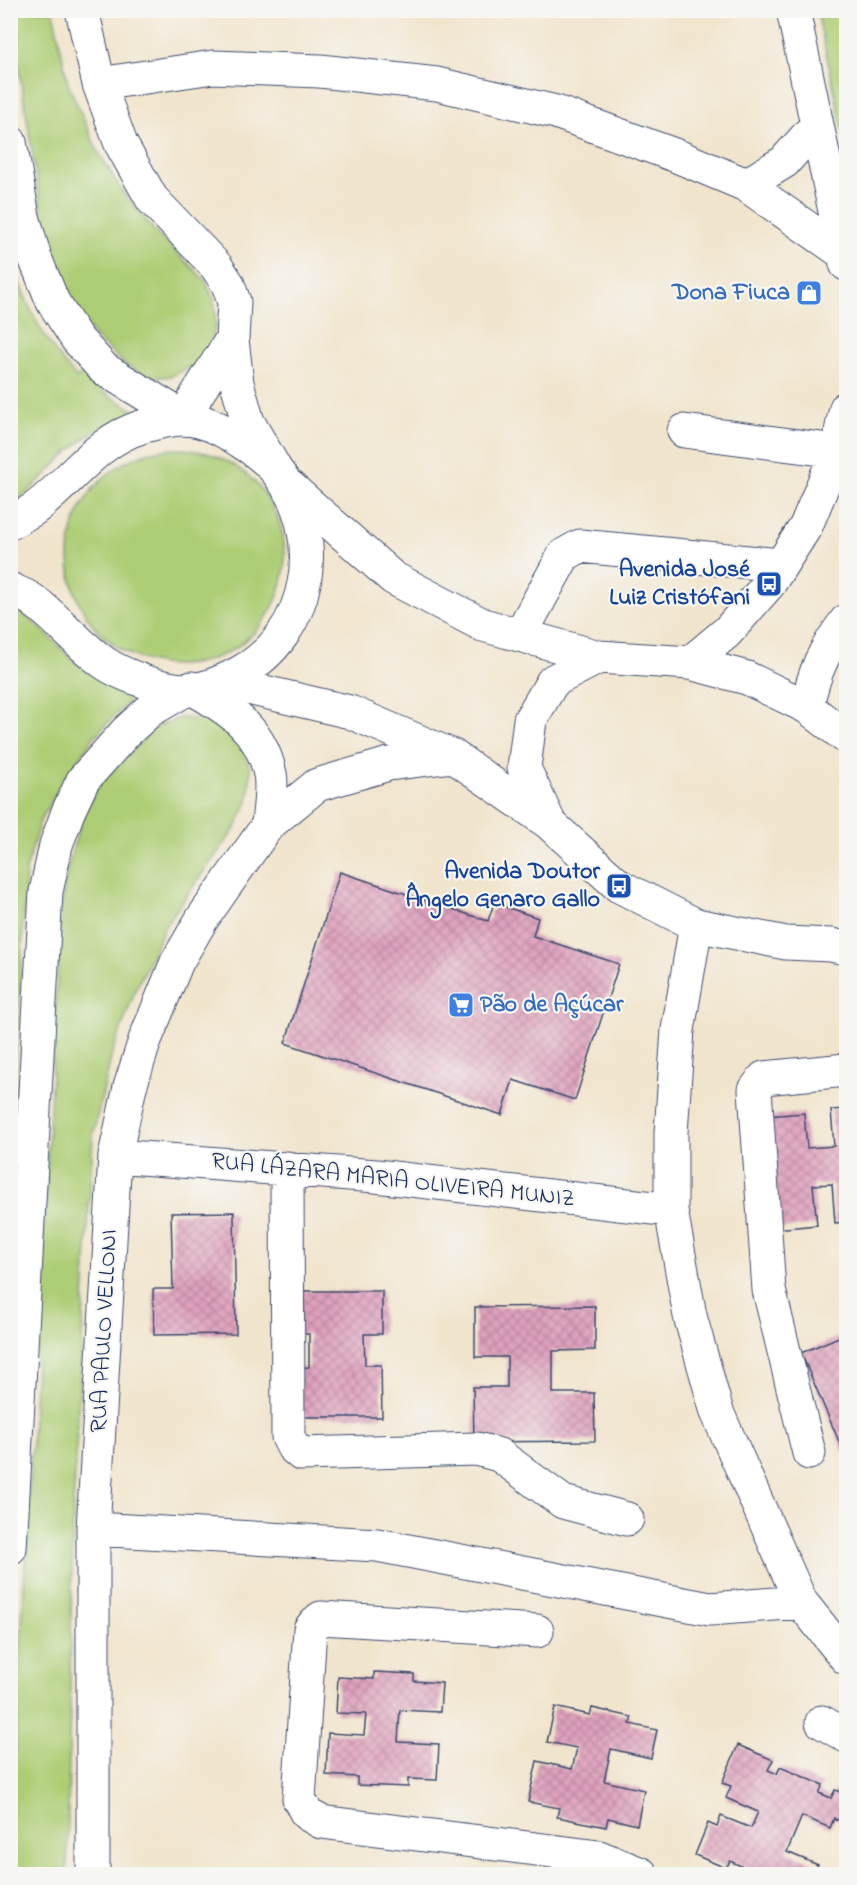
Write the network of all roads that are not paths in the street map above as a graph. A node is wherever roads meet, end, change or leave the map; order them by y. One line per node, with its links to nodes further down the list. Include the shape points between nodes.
1 (82, 10): 3 (main road)
2 (793, 10): 4 (main road)
3 (99, 84): 6 (main road, via 213,67 320,71 437,84 556,112); 8 (main road, via 121,144 152,199 216,266 228,284 234,302)
4 (816, 126): 6 (main road, via 784,162); 7 (main road)
5 (10, 142): 10 (main road, via 23,217 53,302 77,339 104,369)
6 (746, 185): 7 (main road)
7 (846, 259)
8 (232, 339): 10 (main road); 13 (main road, via 237,383 248,422)
9 (846, 408): 12 (main road)
10 (186, 418): 13 (main road, via 231,435 253,449); 14 (main road, via 159,422 115,437 34,508)
11 (684, 431): 12 (main road)
12 (837, 451): 15 (main road, via 806,526)
13 (280, 476): 18 (main road, via 393,578 483,625); 21 (main road, via 300,512 307,546 306,580 296,614 278,642 252,666)
14 (10, 523)
15 (781, 565): 18 (main road, via 580,546 564,555); 20 (main road, via 727,632)
16 (10, 590): 21 (main road, via 33,600 104,663 158,685)
17 (846, 621): 22 (main road, via 830,642 813,677)
18 (520, 635): 19 (main road)
19 (599, 657): 20 (main road); 25 (main road, via 552,681 530,720 524,768)
20 (690, 663): 22 (main road, via 747,678)
21 (200, 687): 24 (main road, via 350,712); 26 (main road, via 258,740 271,776); 36 (main road, via 149,711 126,732 83,780 56,845 46,892)
22 (807, 707): 23 (main road)
23 (846, 736)
24 (453, 756): 25 (main road); 26 (main road, RUA PAULO VELLONI, via 389,764 317,785)
25 (549, 823): 27 (main road, via 619,886)
26 (268, 825): 30 (main road, RUA PAULO VELLONI, via 177,962 129,1087)
27 (696, 925): 28 (main road, via 786,943); 32 (main road, via 678,1030)
28 (841, 944)
29 (846, 1071): 33 (main road, via 764,1077 755,1090 769,1290)
30 (115, 1156): 31 (main road, RUA LÁZARA MARIA OLIVEIRA MUNIZ); 35 (main road, RUA PAULO VELLONI)
31 (287, 1168): 32 (main road, RUA LÁZARA MARIA OLIVEIRA MUNIZ); 34 (main road, via 288,1437 293,1446 301,1454 477,1449 499,1455 563,1502)
32 (671, 1210): 37 (main road, via 690,1316 717,1412)
33 (809, 1453)
34 (627, 1520)
35 (93, 1529): 37 (main road, via 377,1545 710,1609); 41 (main road, RUA PAULO VELLONI)
36 (10, 1548)
37 (801, 1602): 39 (main road)
38 (537, 1631): 40 (main road, via 321,1618 310,1629 299,1799 307,1814 321,1822)
39 (846, 1658)
40 (596, 1866): 42 (main road)
41 (93, 1875)
42 (641, 1875)

